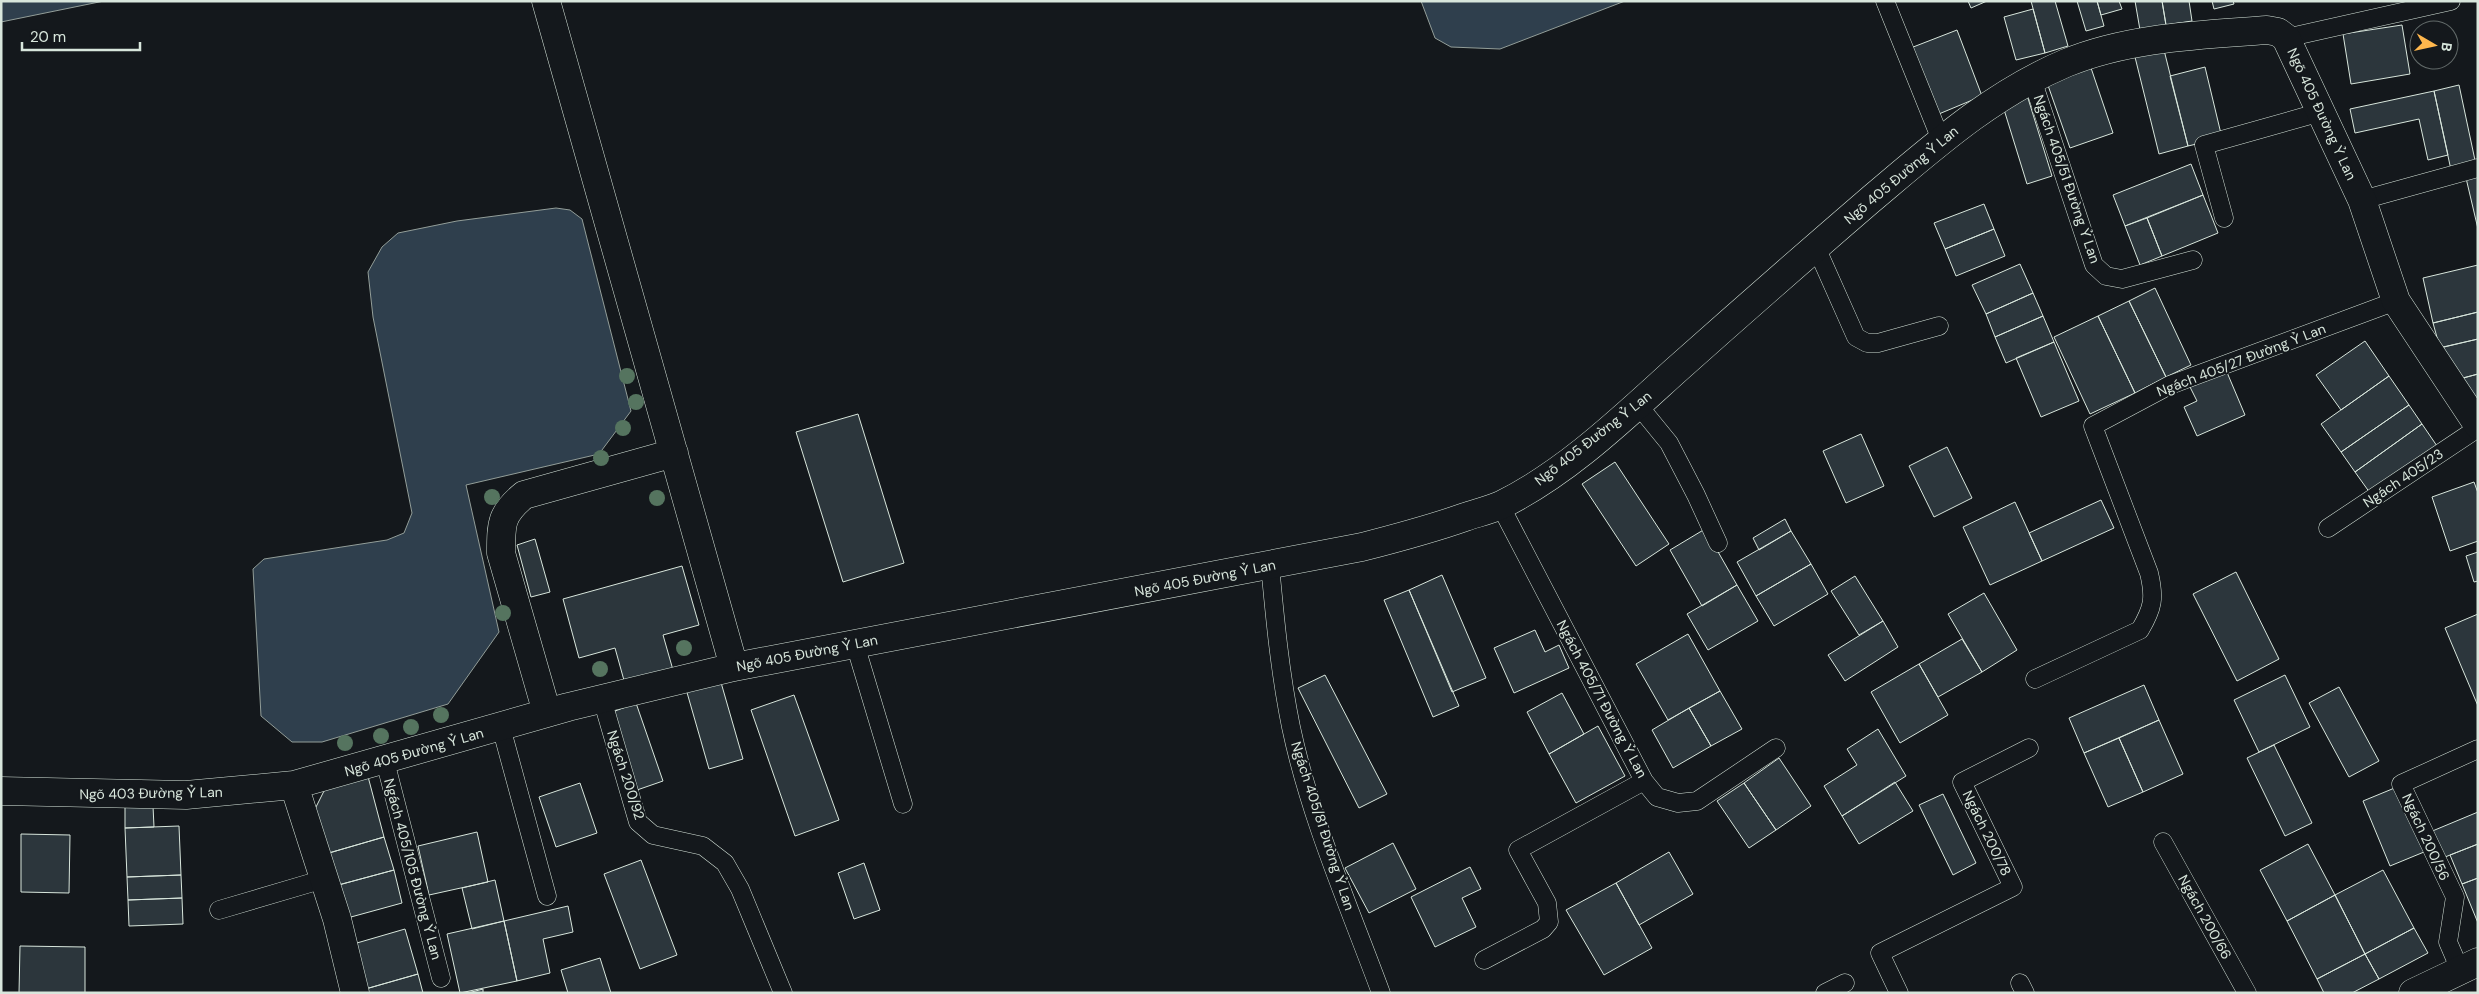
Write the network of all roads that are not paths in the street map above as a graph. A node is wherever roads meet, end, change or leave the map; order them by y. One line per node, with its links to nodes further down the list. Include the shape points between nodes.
1 (546, 1): 17 (street)
2 (1885, 1): 7 (lane)
3 (2451, 1): 4 (lane)
4 (2286, 38): 5 (street, Ngõ 405 Đường Ỷ Lan, via 2267,30 2114,47 2068,62); 6 (street, Ngõ 405 Đường Ỷ Lan)
5 (2032, 79): 7 (street, Ngõ 405 Đường Ỷ Lan, via 1980,110); 12 (lane, Ngách 405/51 Đường Ỷ Lan, via 2094,265 2106,276 2122,279)
6 (2321, 112): 9 (street, Ngõ 405 Đường Ỷ Lan); 10 (lane, via 2204,145)
7 (1941, 140): 11 (street, Ngõ 405 Đường Ỷ Lan)
8 (2478, 168): 9 (lane)
9 (2362, 200): 13 (street, Ngõ 405 Đường Ỷ Lan)
10 (2224, 218)
11 (1816, 247): 14 (lane, via 1856,337 1867,344 1878,343); 15 (street, Ngõ 405 Đường Ỷ Lan)
12 (2194, 260)
13 (2396, 301): 16 (street, Ngõ 405 Đường Ỷ Lan); 24 (lane, Ngách 405/27 Đường Ỷ Lan, via 2170,385 2093,426 2149,574 2154,594 2151,608 2140,630)
14 (1939, 326)
15 (1638, 405): 18 (street, Ngõ 405 Đường Ỷ Lan, via 1552,473); 20 (lane, via 1669,443)
16 (2478, 426): 19 (lane, Ngách 405/23)
17 (674, 453): 23 (street); 26 (street, via 524,495 508,508 501,531 502,553)
18 (1500, 505): 21 (street, Ngõ 405 Đường Ỷ Lan, via 1431,529); 32 (lane, Ngách 405/71 Đường Ỷ Lan)
19 (2328, 528)
20 (1718, 543)
21 (1270, 565): 22 (street, Ngõ 405 Đường Ỷ Lan); 46 (lane, Ngách 405/81 Đường Ỷ Lan, via 1278,653 1292,728 1328,850)
22 (855, 644): 23 (street, Ngõ 405 Đường Ỷ Lan); 35 (lane)
23 (734, 667): 25 (street, Ngõ 405 Đường Ỷ Lan)
24 (2035, 679)
25 (602, 699): 26 (street, Ngõ 405 Đường Ỷ Lan); 45 (lane, Ngách 200/92, via 638,822 653,835 702,846 725,863 740,889)
26 (547, 713): 27 (street, Ngõ 405 Đường Ỷ Lan)
27 (501, 727): 31 (street, Ngõ 405 Đường Ỷ Lan); 38 (lane)
28 (1776, 748): 32 (lane, Ngách 405/71 Đường Ỷ Lan, via 1697,800 1678,803 1658,797)
29 (2029, 748): 48 (lane, Ngách 200/78, via 1962,782 2013,887 1880,954)
30 (2478, 749): 41 (lane, Ngách 200/56, via 2401,784 2455,897 2448,942)
31 (385, 761): 33 (street, Ngõ 405 Đường Ỷ Lan); 42 (lane, Ngách 405/105 Đường Ỷ Lan)
32 (1644, 781): 40 (lane, via 1518,850 1547,903 1549,922 1544,929)
33 (294, 785): 34 (street, Ngõ 403 Đường Ỷ Lan, via 186,795); 37 (street)
34 (1, 792)
35 (903, 804)
36 (2163, 842): 49 (lane, Ngách 200/66)
37 (324, 879): 39 (lane); 44 (street)
38 (548, 896)
39 (219, 910)
40 (1484, 960)
41 (2469, 966): 50 (street)
42 (442, 978)
43 (1845, 983): 47 (lane)
44 (355, 993)
45 (783, 993)
46 (1381, 993)
47 (1825, 993)
48 (1899, 993)
49 (2247, 993)
50 (2413, 993)

